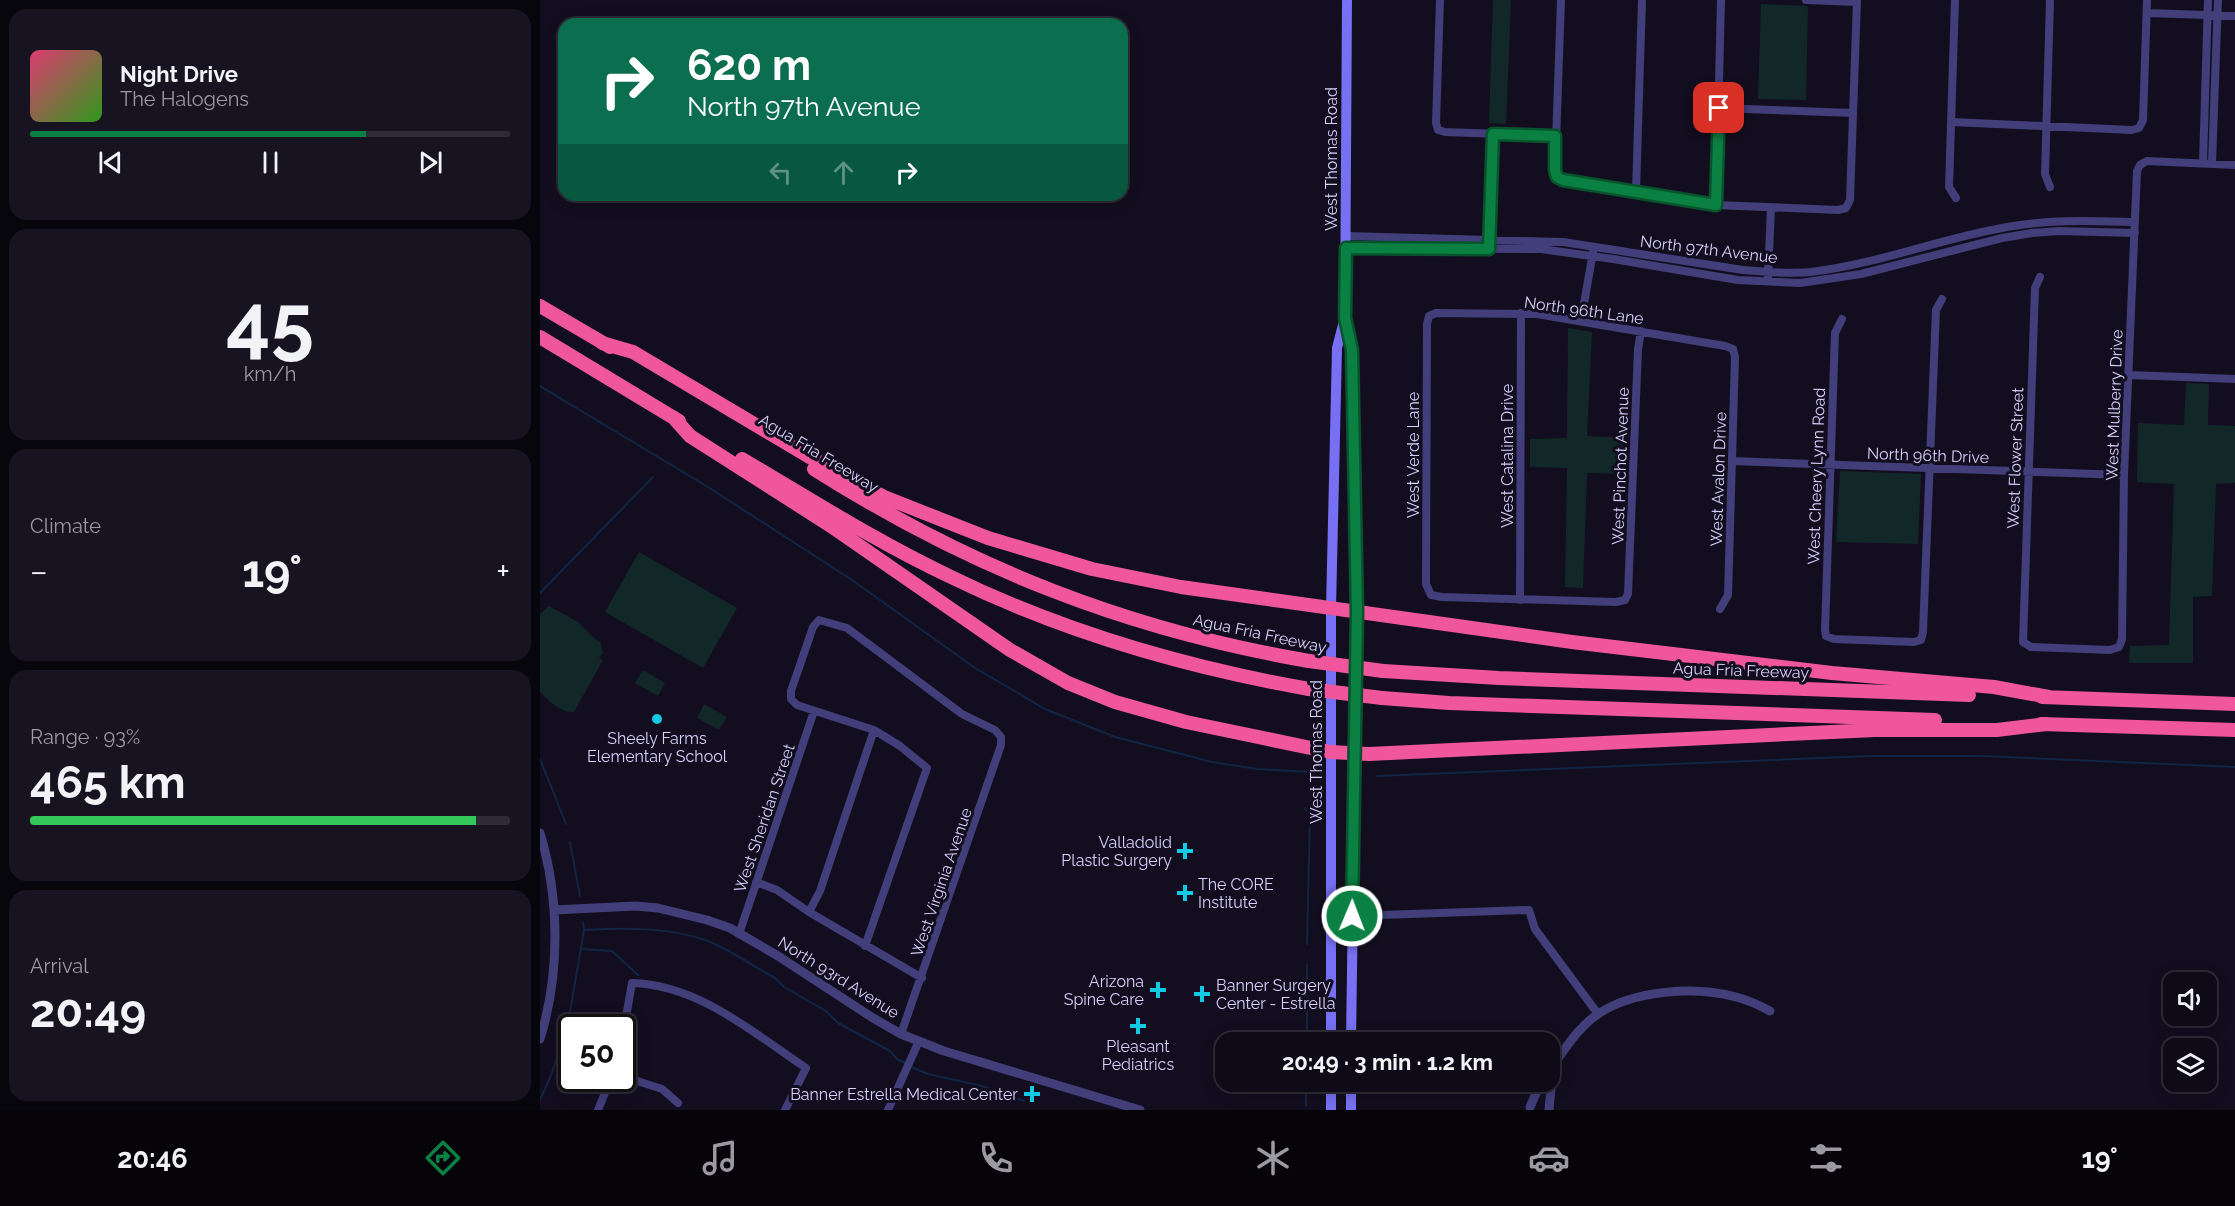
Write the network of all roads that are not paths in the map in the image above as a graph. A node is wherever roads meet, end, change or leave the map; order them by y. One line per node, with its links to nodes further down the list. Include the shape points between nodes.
1 (1347, 0): 32 (main road, West Thomas Road)
2 (1440, 0): 21 (street, via 1438,130)
3 (1561, 0): 22 (street)
4 (1642, 0): 26 (street)
5 (1722, 0): 17 (street)
6 (1806, 0): 12 (street)
7 (1955, 0): 19 (street)
8 (2050, 0): 20 (street)
9 (2147, 0): 13 (street)
10 (2208, 0): 14 (street)
11 (2218, 0): 15 (street)
12 (1857, 1): 18 (street)
13 (2147, 13): 14 (street); 20 (street, via 2143,120 2139,128)
14 (2208, 15): 15 (street); 23 (street)
15 (2217, 15): 16 (street); 23 (street)
16 (2235, 16)
17 (1719, 108): 18 (street); 28 (street)
18 (1853, 113): 29 (street, via 1850,200 1846,208)
19 (1952, 122): 20 (street); 27 (street, via 1949,188)
20 (2046, 126): 25 (street, via 2045,174)
21 (1493, 134): 22 (street); 33 (street)
22 (1555, 136): 26 (street, via 1557,177)
23 (2208, 163): 24 (street); 30 (street, West Mulberry Drive, via 2147,161 2140,165)
24 (2235, 165)
25 (2050, 187)
26 (1636, 191): 28 (street)
27 (1956, 198)
28 (1716, 205): 29 (street)
29 (1771, 208): 36 (street)
30 (2135, 222): 31 (street, West Mulberry Drive); 36 (street, North 97th Avenue, via 2044,221 1840,268)
31 (2135, 233): 38 (street, North 97th Avenue, via 2032,233 1861,274 1800,283); 50 (street, West Mulberry Drive)
32 (1346, 242): 33 (street, North 97th Avenue); 43 (main road, West Thomas Road)
33 (1489, 245): 34 (street, North 97th Avenue, via 1563,242); 35 (street, North 97th Avenue)
34 (1594, 247): 35 (street); 36 (street, North 97th Avenue)
35 (1592, 256): 38 (street, North 97th Avenue); 45 (street)
36 (1768, 273): 38 (street)
37 (2040, 277): 56 (street, West Flower Street, via 2035,288)
38 (1768, 282)
39 (1942, 298): 55 (street, via 1936,310)
40 (540, 306): 48 (highway, Agua Fria Freeway)
41 (1521, 314): 42 (street, North 96th Lane); 45 (street, North 96th Lane); 58 (street, West Catalina Drive)
42 (1429, 316): 58 (street, West Verde Lane, via 1426,584 1431,595 1442,597)
43 (1345, 318): 59 (main road, West Thomas Road, via 1337,348); 61 (main road, West Thomas Road, via 1352,350)
44 (1842, 319): 54 (street, West Cheery Lynn Road, via 1834,333)
45 (1581, 321): 46 (street, North 96th Lane)
46 (1641, 331): 49 (street, North 96th Lane); 58 (street, West Pinchot Avenue, via 1629,594 1625,600 1616,602)
47 (540, 337): 52 (highway)
48 (602, 343): 59 (highway, via 633,352 855,483 957,527 1025,550 1133,578); 63 (highway, Agua Fria Freeway, bridge, via 876,507 999,570 1069,598 1220,644 1383,671)
49 (1733, 349): 53 (street, West Avalon Drive)
50 (2128, 375): 51 (street); 57 (street, West Mulberry Drive)
51 (2235, 379)
52 (673, 417): 66 (highway, bridge, via 883,542 994,597 1072,628 1157,655 1243,676 1309,689 1428,702); 69 (highway, via 690,436 840,532 1020,656 1068,683 1115,702 1186,722)
53 (1732, 461): 54 (street, North 96th Drive); 60 (street, West Avalon Drive, via 1728,595)
54 (1830, 465): 55 (street, North 96th Drive); 55 (street, West Cheery Lynn Road, via 1825,630 1826,636 1845,640 1921,640)
55 (1930, 469): 56 (street, North 96th Drive)
56 (2028, 473): 57 (street, North 96th Drive); 62 (street, West Flower Street, via 2023,642 2031,646 2110,650)
57 (2124, 475): 62 (street, West Mulberry Drive)
58 (1520, 600)
59 (1331, 608): 61 (highway); 69 (main road, West Thomas Road)
60 (1720, 609)
61 (1357, 612): 63 (highway, via 1582,643 1844,674 1994,687); 70 (main road, West Thomas Road)
62 (2119, 647)
63 (2049, 697): 64 (highway, Agua Fria Freeway)
64 (2235, 704)
65 (814, 711): 67 (street); 72 (street, West Sheridan Street); 80 (street, West Virginia Avenue, via 797,705 791,699 791,691 813,627 819,620 847,628 962,714 1001,737 1002,746)
66 (2048, 724): 68 (highway); 70 (highway, via 1997,730 1875,730)
67 (874, 730): 74 (street, via 820,891); 77 (street, via 927,768)
68 (2235, 730)
69 (1330, 752): 70 (highway); 78 (main road, West Thomas Road)
70 (1354, 754): 75 (main road, West Thomas Road)
71 (540, 833): 73 (street)
72 (756, 882): 74 (street, via 777,890); 76 (street, West Sheridan Street)
73 (554, 910): 76 (street, North 93rd Avenue, via 658,908 707,920); 87 (street, via 553,973)
74 (809, 912): 77 (street)
75 (1352, 916): 79 (main road, West Thomas Road); 83 (street, via 1529,910 1535,929)
76 (739, 934): 86 (street, North 93rd Avenue)
77 (865, 946): 80 (street)
78 (1332, 951): 79 (main road); 84 (main road, West Thomas Road)
79 (1352, 960): 85 (main road, West Thomas Road)
80 (922, 978): 86 (street, West Virginia Avenue)
81 (1770, 1011): 83 (street, via 1728,995 1680,992 1639,996)
82 (627, 1014): 99 (street, via 632,983 662,986 702,1000 806,1068)
83 (1598, 1014): 89 (street)
84 (1331, 1032)
85 (1351, 1032)
86 (901, 1034): 88 (street, North 93rd Avenue)
87 (540, 1039)
88 (919, 1041): 100 (street); 101 (street, North 93rd Avenue)
89 (1560, 1055)
90 (636, 1081): 96 (street, via 662,1089)
91 (605, 1092): 98 (street)
92 (1331, 1092): 102 (main road)
93 (1351, 1092): 103 (main road)
94 (1536, 1092): 97 (street)
95 (1549, 1092): 104 (street)
96 (678, 1103)
97 (1527, 1108): 104 (street, via 1541,1106)
98 (598, 1110)
99 (784, 1110)
100 (888, 1110)
101 (1140, 1110)
102 (1330, 1110)
103 (1351, 1110)
104 (1548, 1110)

